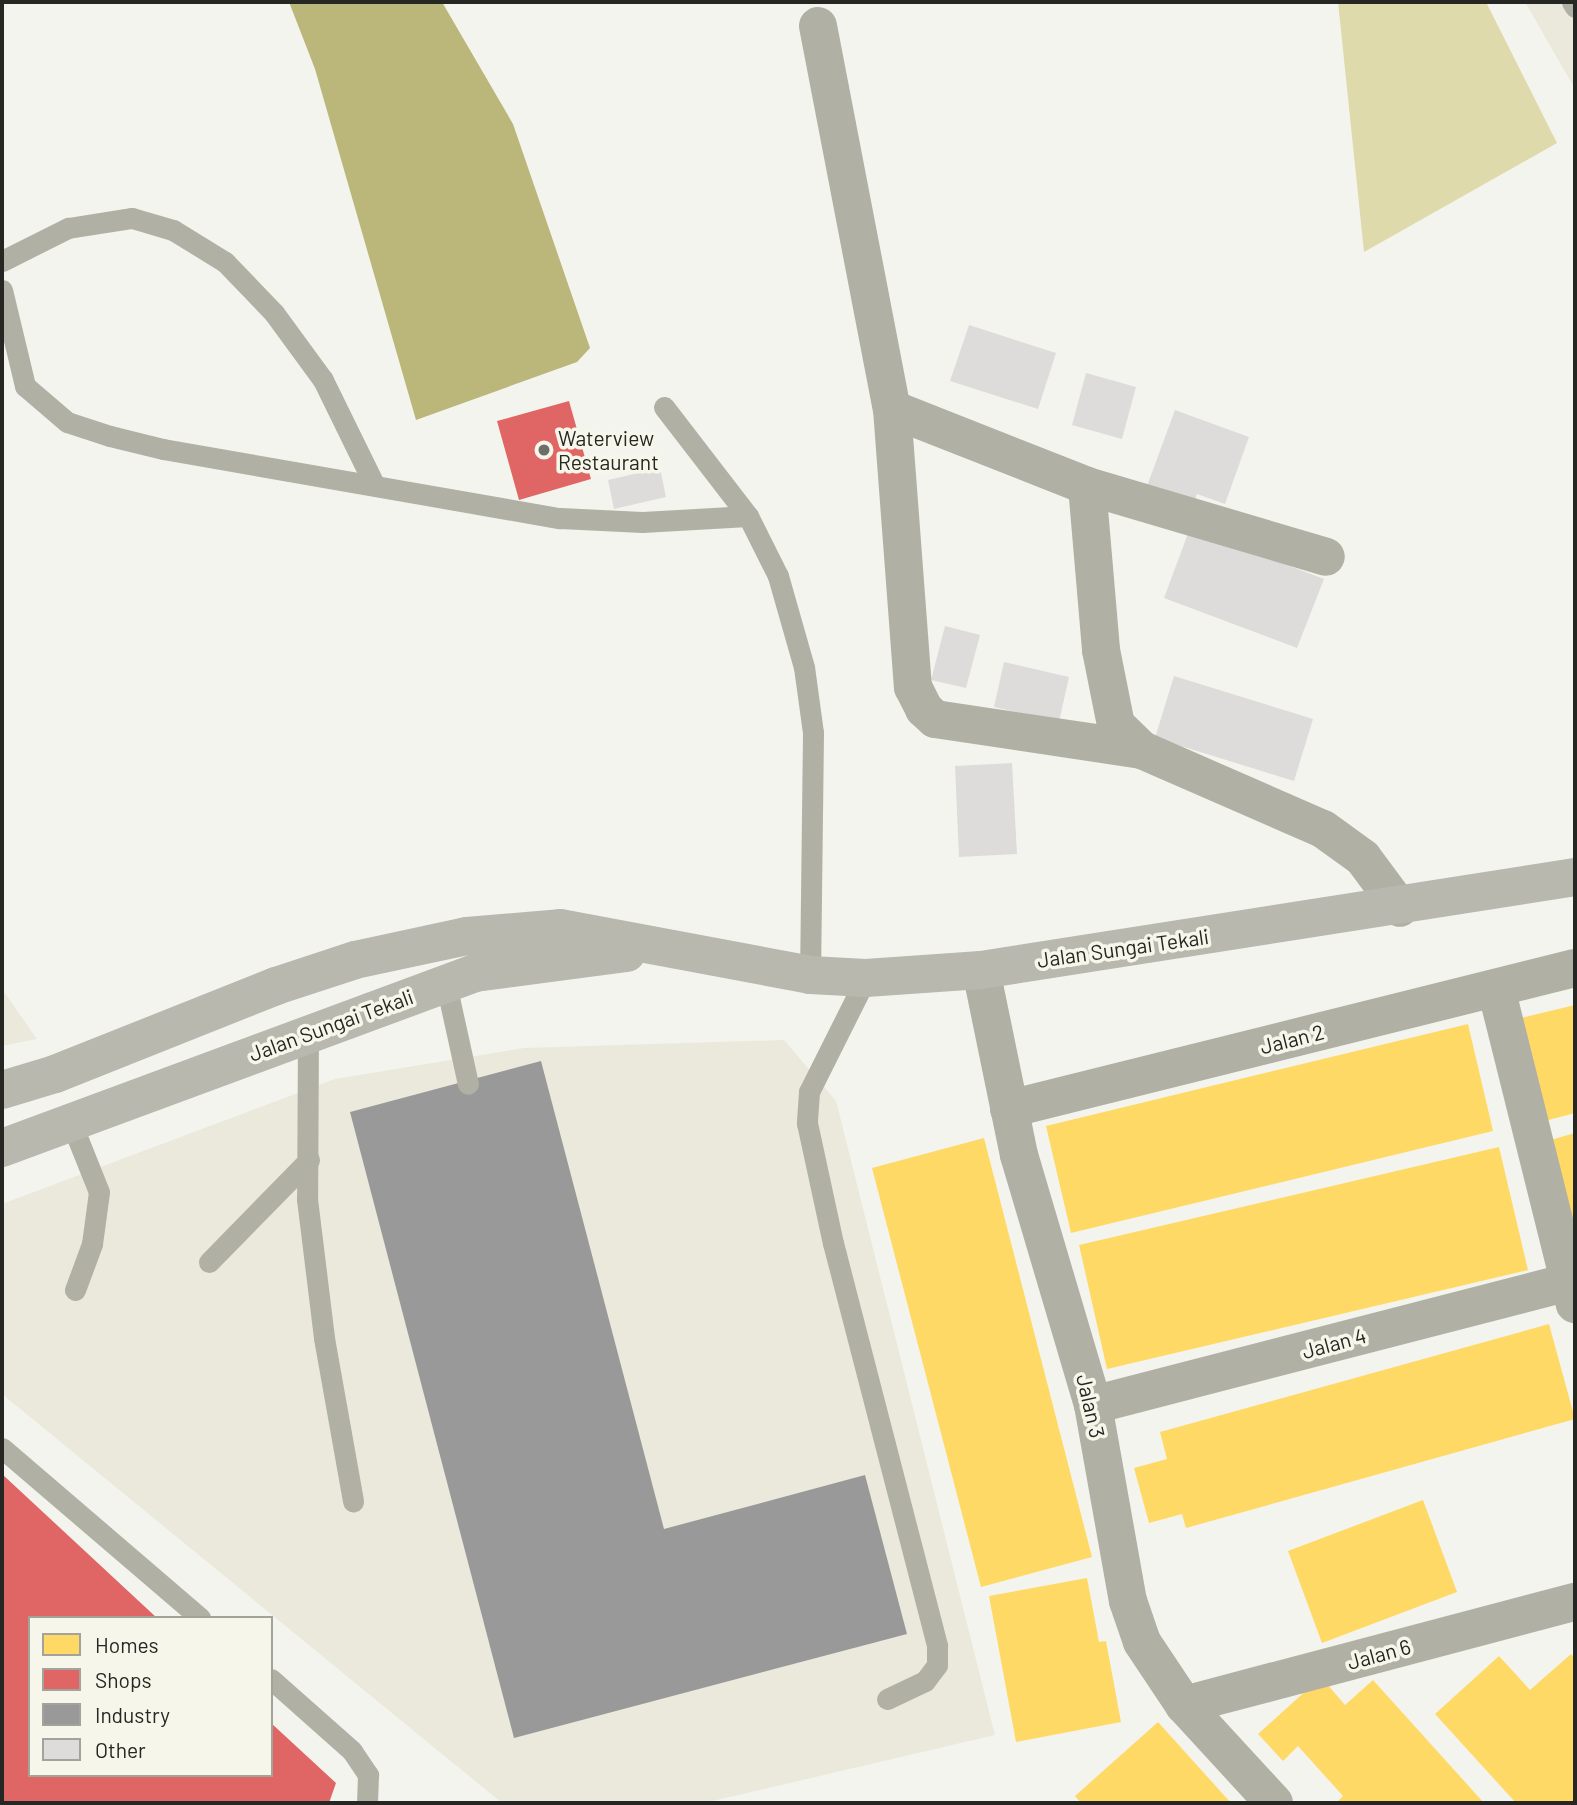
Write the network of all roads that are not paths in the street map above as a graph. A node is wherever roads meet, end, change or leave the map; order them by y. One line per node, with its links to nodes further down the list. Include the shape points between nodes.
1 (1572, 2): 2 (lane)
2 (1575, 7)
3 (818, 26): 7 (street)
4 (2, 261): 8 (lane, via 68,228 132,218 173,230 225,262 274,313 323,380)
5 (2, 290): 8 (lane, via 25,386 67,422 163,449)
6 (664, 407): 10 (lane)
7 (892, 409): 9 (street); 12 (street, via 913,687 924,709 935,719)
8 (374, 484): 10 (lane, via 560,518 642,522)
9 (1087, 486): 11 (street); 12 (street, via 1107,698 1116,725)
10 (748, 516): 18 (lane, via 778,576 804,667 813,733)
11 (1326, 557)
12 (1142, 751): 14 (street, via 1323,829 1363,858)
13 (1575, 877): 14 (street, Jalan Sungai Tekali)
14 (1400, 908): 17 (street, Jalan Sungai Tekali)
15 (671, 949): 18 (street, Jalan Sungai Tekali); 20 (street, Jalan Sungai Tekali, via 488,971); 24 (street, Jalan Sungai Tekali, via 560,928 467,936 355,960 276,986 55,1074)
16 (1575, 968): 21 (street, Jalan 2)
17 (981, 970): 19 (street, Jalan Sungai Tekali); 25 (street, Jalan 3)
18 (810, 975): 19 (street, Jalan Sungai Tekali)
19 (866, 978): 38 (lane, via 809,1092 807,1123 833,1243 937,1646 937,1665 925,1681)
20 (446, 984): 22 (street, Jalan Sungai Tekali); 23 (lane)
21 (1496, 988): 25 (street, Jalan 2); 30 (street)
22 (308, 1032): 26 (street, Jalan Sungai Tekali); 28 (lane)
23 (468, 1084)
24 (2, 1090)
25 (1009, 1109): 32 (street, Jalan 3)
26 (71, 1122): 27 (street, Jalan Sungai Tekali); 31 (lane, via 99,1192 92,1244)
27 (2, 1148)
28 (309, 1160): 29 (lane); 34 (lane, via 307,1199 324,1338)
29 (209, 1262)
30 (1574, 1288): 32 (street, Jalan 4)
31 (75, 1290)
32 (1093, 1405): 39 (street, Jalan 3, via 1128,1601 1142,1642)
33 (2, 1448): 36 (lane)
34 (353, 1501)
35 (1575, 1602): 39 (street, Jalan 6)
36 (198, 1616)
37 (273, 1680): 40 (lane, via 352,1751 368,1775)
38 (887, 1699)
39 (1184, 1705): 41 (street, Jalan 3)
40 (367, 1803)
41 (1274, 1803)

